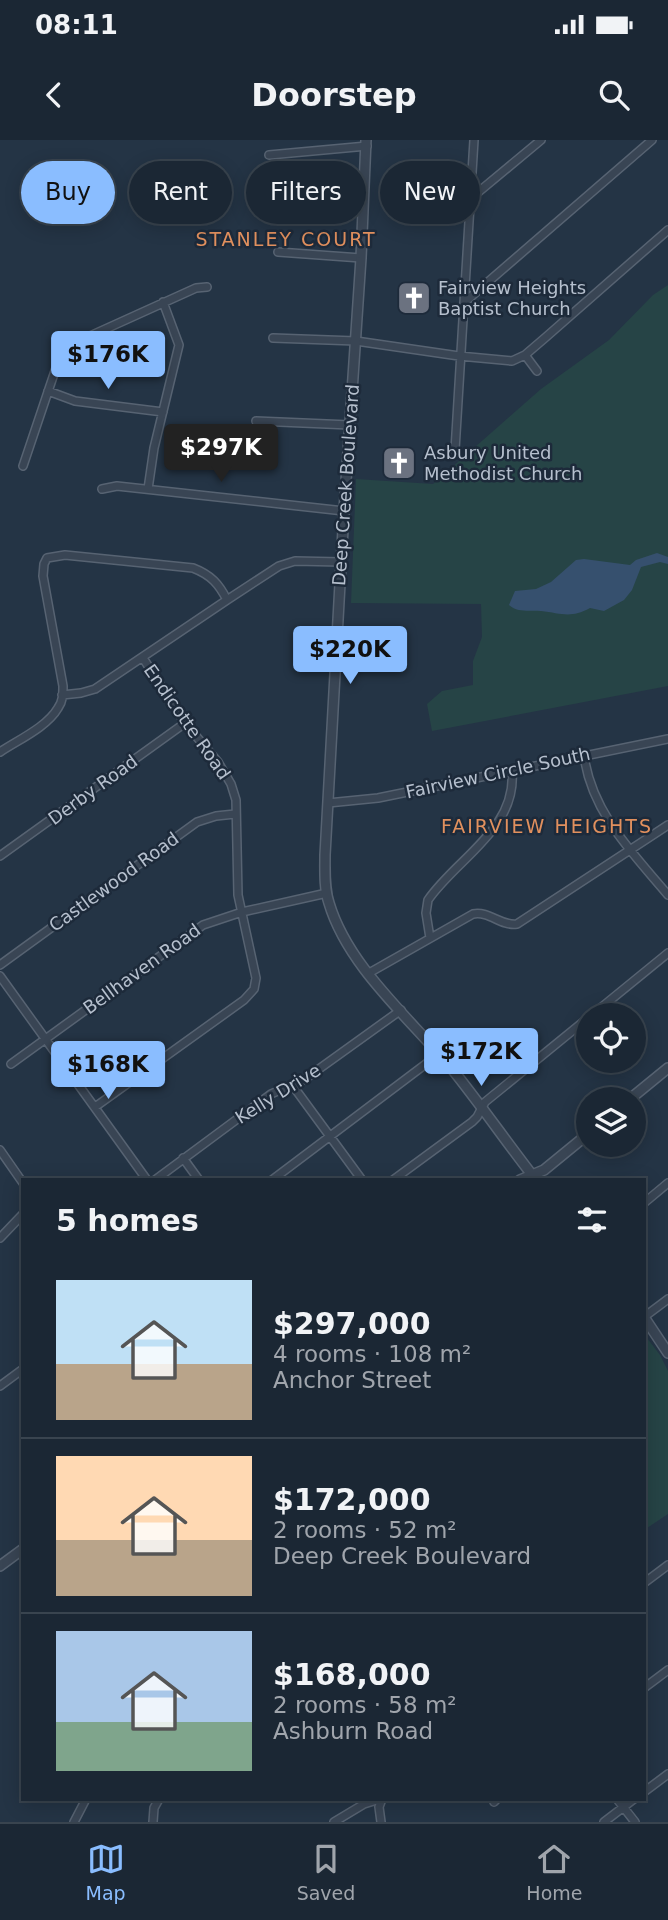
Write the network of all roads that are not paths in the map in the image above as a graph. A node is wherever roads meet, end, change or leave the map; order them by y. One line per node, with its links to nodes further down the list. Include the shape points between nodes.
1 (474, 140): 6 (street)
2 (541, 140): 7 (street)
3 (652, 140): 13 (street)
4 (367, 143): 5 (street); 11 (street, Deep Creek Boulevard)
5 (269, 155)
6 (473, 161)
7 (480, 192)
8 (469, 224): 13 (street)
9 (668, 230): 17 (street)
10 (278, 252): 11 (street)
11 (361, 258): 16 (street, Deep Creek Boulevard)
12 (207, 288): 14 (street)
13 (466, 301): 18 (street)
14 (163, 302): 20 (street, via 68,346); 21 (street, via 179,345)
15 (273, 338): 16 (street)
16 (356, 341): 18 (street); 23 (street, Deep Creek Boulevard)
17 (525, 355): 18 (street, via 506,362); 19 (street)
18 (459, 356): 24 (street)
19 (537, 371)
20 (48, 391): 21 (street, via 75,401); 25 (street)
21 (163, 412): 27 (street)
22 (256, 421): 23 (street)
23 (350, 425): 28 (street, Deep Creek Boulevard)
24 (455, 450)
25 (23, 466)
26 (102, 489): 27 (street)
27 (148, 489): 28 (street)
28 (344, 511): 29 (street, Deep Creek Boulevard)
29 (341, 562): 30 (street, via 295,561 279,566); 38 (street, Deep Creek Boulevard)
30 (227, 600): 31 (street); 32 (street, via 219,584 193,569 65,555 47,558 43,576)
31 (143, 658): 32 (street, via 95,689); 33 (street, Endicotte Road)
32 (62, 695): 35 (street, via 58,710)
33 (186, 723): 39 (street, Endicotte Road, via 231,784); 42 (street, Derby Road)
34 (668, 738): 36 (street, Fairview Circle South)
35 (0, 752)
36 (584, 755): 37 (street, Fairview Circle South); 41 (street, via 598,803)
37 (512, 771): 38 (street, Fairview Circle South, via 378,798); 46 (street, via 512,793 495,827 428,900)
38 (328, 803): 43 (street, Deep Creek Boulevard)
39 (234, 814): 45 (street, Endicotte Road); 48 (street, Castlewood Road, via 197,822)
40 (668, 825): 41 (street)
41 (630, 849): 44 (street); 46 (street, via 517,924 480,912)
42 (0, 856)
43 (327, 893): 45 (street, Bellhaven Road); 49 (street, Deep Creek Boulevard, via 348,945)
44 (668, 895)
45 (242, 912): 54 (street, Bellhaven Road, via 203,925); 60 (street, Endicotte Road, via 256,978 254,989)
46 (430, 937): 49 (street)
47 (668, 953): 51 (street)
48 (0, 965)
49 (369, 973): 52 (street, Deep Creek Boulevard)
50 (0, 976): 54 (street)
51 (607, 1003)
52 (401, 1010): 55 (street, Deep Creek Boulevard); 58 (street, Kelly Drive)
53 (576, 1028): 61 (street)
54 (46, 1039): 56 (street, Bellhaven Road); 60 (street)
55 (439, 1054): 61 (street, Deep Creek Boulevard); 62 (street)
56 (11, 1064)
57 (668, 1068): 59 (street)
58 (293, 1086): 62 (street); 65 (street, Kelly Drive, via 271,1094)
59 (645, 1087)
60 (95, 1107): 67 (street)
61 (481, 1109): 66 (street, Deep Creek Boulevard); 72 (street, via 472,1122)
62 (329, 1137): 70 (street); 71 (street)
63 (576, 1144): 66 (street)
64 (0, 1150): 73 (street)
65 (183, 1158): 68 (street, Kelly Drive); 69 (street)
66 (534, 1177)
67 (146, 1178)
68 (158, 1178)
69 (198, 1178)
70 (275, 1178)
71 (360, 1178)
72 (396, 1178)
73 (21, 1180)
74 (668, 1183): 75 (street)
75 (646, 1201)
76 (21, 1216): 77 (street)
77 (0, 1238)
78 (668, 1299): 79 (street)
79 (646, 1316)
80 (646, 1320): 81 (street)
81 (668, 1353)
82 (21, 1370): 83 (street)
83 (0, 1386)
84 (21, 1550): 86 (street)
85 (668, 1565): 87 (street)
86 (0, 1566)
87 (646, 1582)
88 (668, 1670): 89 (street)
89 (646, 1686)
90 (668, 1774): 91 (street)
91 (646, 1790)
92 (85, 1801): 99 (street)
93 (158, 1801): 100 (street)
94 (374, 1801): 101 (street)
95 (380, 1801): 102 (street)
96 (619, 1801): 98 (street)
97 (632, 1801): 98 (street)
98 (624, 1807): 103 (street); 104 (street)
99 (74, 1822)
100 (153, 1822)
101 (334, 1822)
102 (381, 1822)
103 (604, 1822)
104 (635, 1822)

